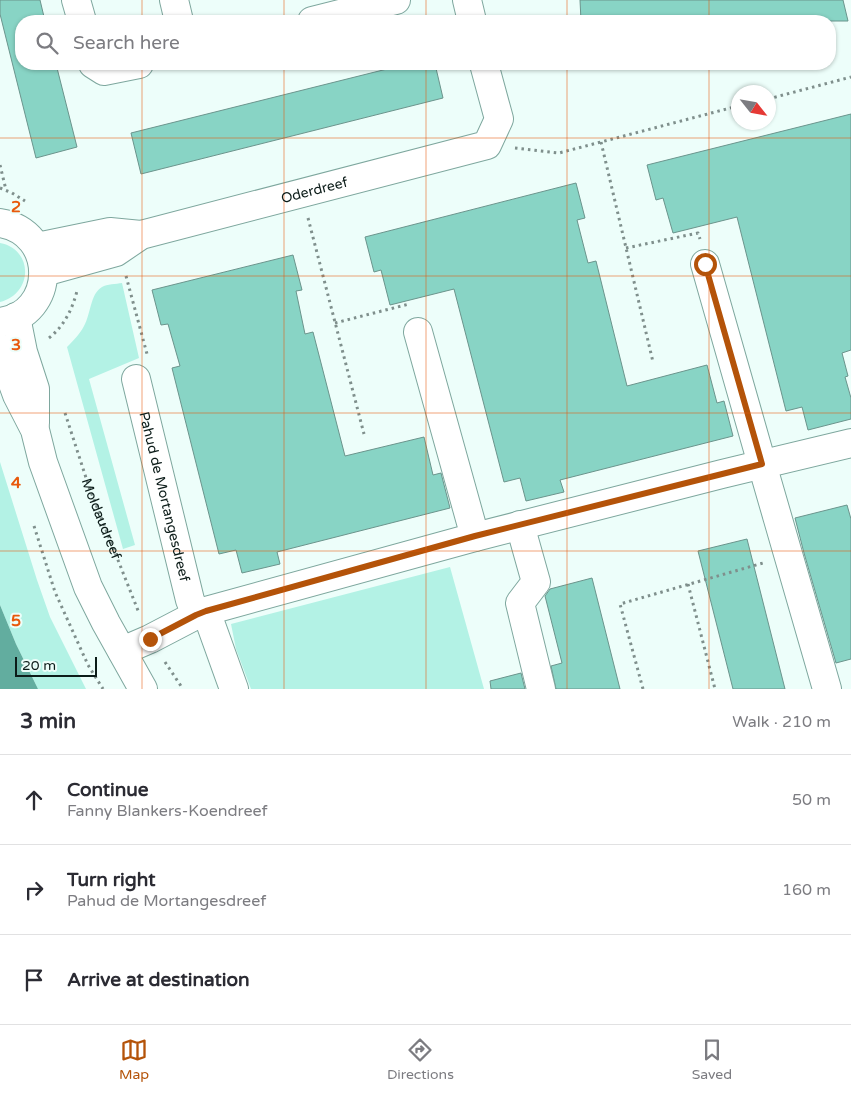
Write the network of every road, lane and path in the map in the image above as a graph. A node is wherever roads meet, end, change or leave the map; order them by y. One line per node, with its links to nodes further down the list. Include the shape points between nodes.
1 (76, 0): 5 (street)
2 (174, 0): 6 (street)
3 (396, 0): 7 (street)
4 (467, 0): 8 (street)
5 (80, 15)
6 (178, 15)
7 (336, 15)
8 (471, 15)
9 (101, 70): 10 (street)
10 (113, 70)
11 (486, 70): 16 (street, via 499,119)
12 (851, 77): 13 (path)
13 (776, 96)
14 (731, 108): 15 (path)
15 (601, 142): 16 (path, via 559,153); 22 (path)
16 (487, 145): 19 (street, Oderdreef)
17 (0, 165): 18 (path, via 6,190)
18 (0, 188)
19 (302, 193): 21 (street, Oderdreef); 27 (path)
20 (0, 223): 24 (street, via 13,226 30,238)
21 (141, 235): 23 (street, Oderdreef); 24 (street, Oderdreef, via 110,232)
22 (626, 248): 25 (path, via 698,232); 30 (path)
23 (116, 252): 24 (street, Oderdreef); 31 (path, via 128,280 151,371)
24 (40, 260): 26 (street, via 42,283 39,294 26,311)
25 (705, 264): 36 (street)
26 (8, 320): 33 (street, via 35,389)
27 (335, 323): 28 (path, via 410,304); 34 (path)
28 (418, 332): 38 (street)
29 (0, 348): 33 (street)
30 (653, 362)
31 (136, 379): 41 (street, Pahud de Mortangesdreef, via 190,600)
32 (63, 407): 42 (path, Moldaudreef, via 89,487)
33 (34, 430): 43 (street, via 42,462 88,587)
34 (364, 434)
35 (851, 443): 36 (street)
36 (762, 464): 37 (street); 39 (street)
37 (520, 525): 38 (street); 47 (street, via 536,582 520,604)
38 (475, 536): 41 (street)
39 (788, 556): 40 (path); 50 (street)
40 (688, 584): 48 (path, via 620,604); 49 (path)
41 (201, 613): 42 (street); 46 (street, Pahud de Mortangesdreef)
42 (150, 639): 43 (street); 45 (path, Moldaudreef)
43 (122, 651): 44 (street)
44 (143, 689)
45 (183, 689)
46 (234, 689)
47 (542, 689)
48 (643, 689)
49 (714, 689)
50 (827, 689)

